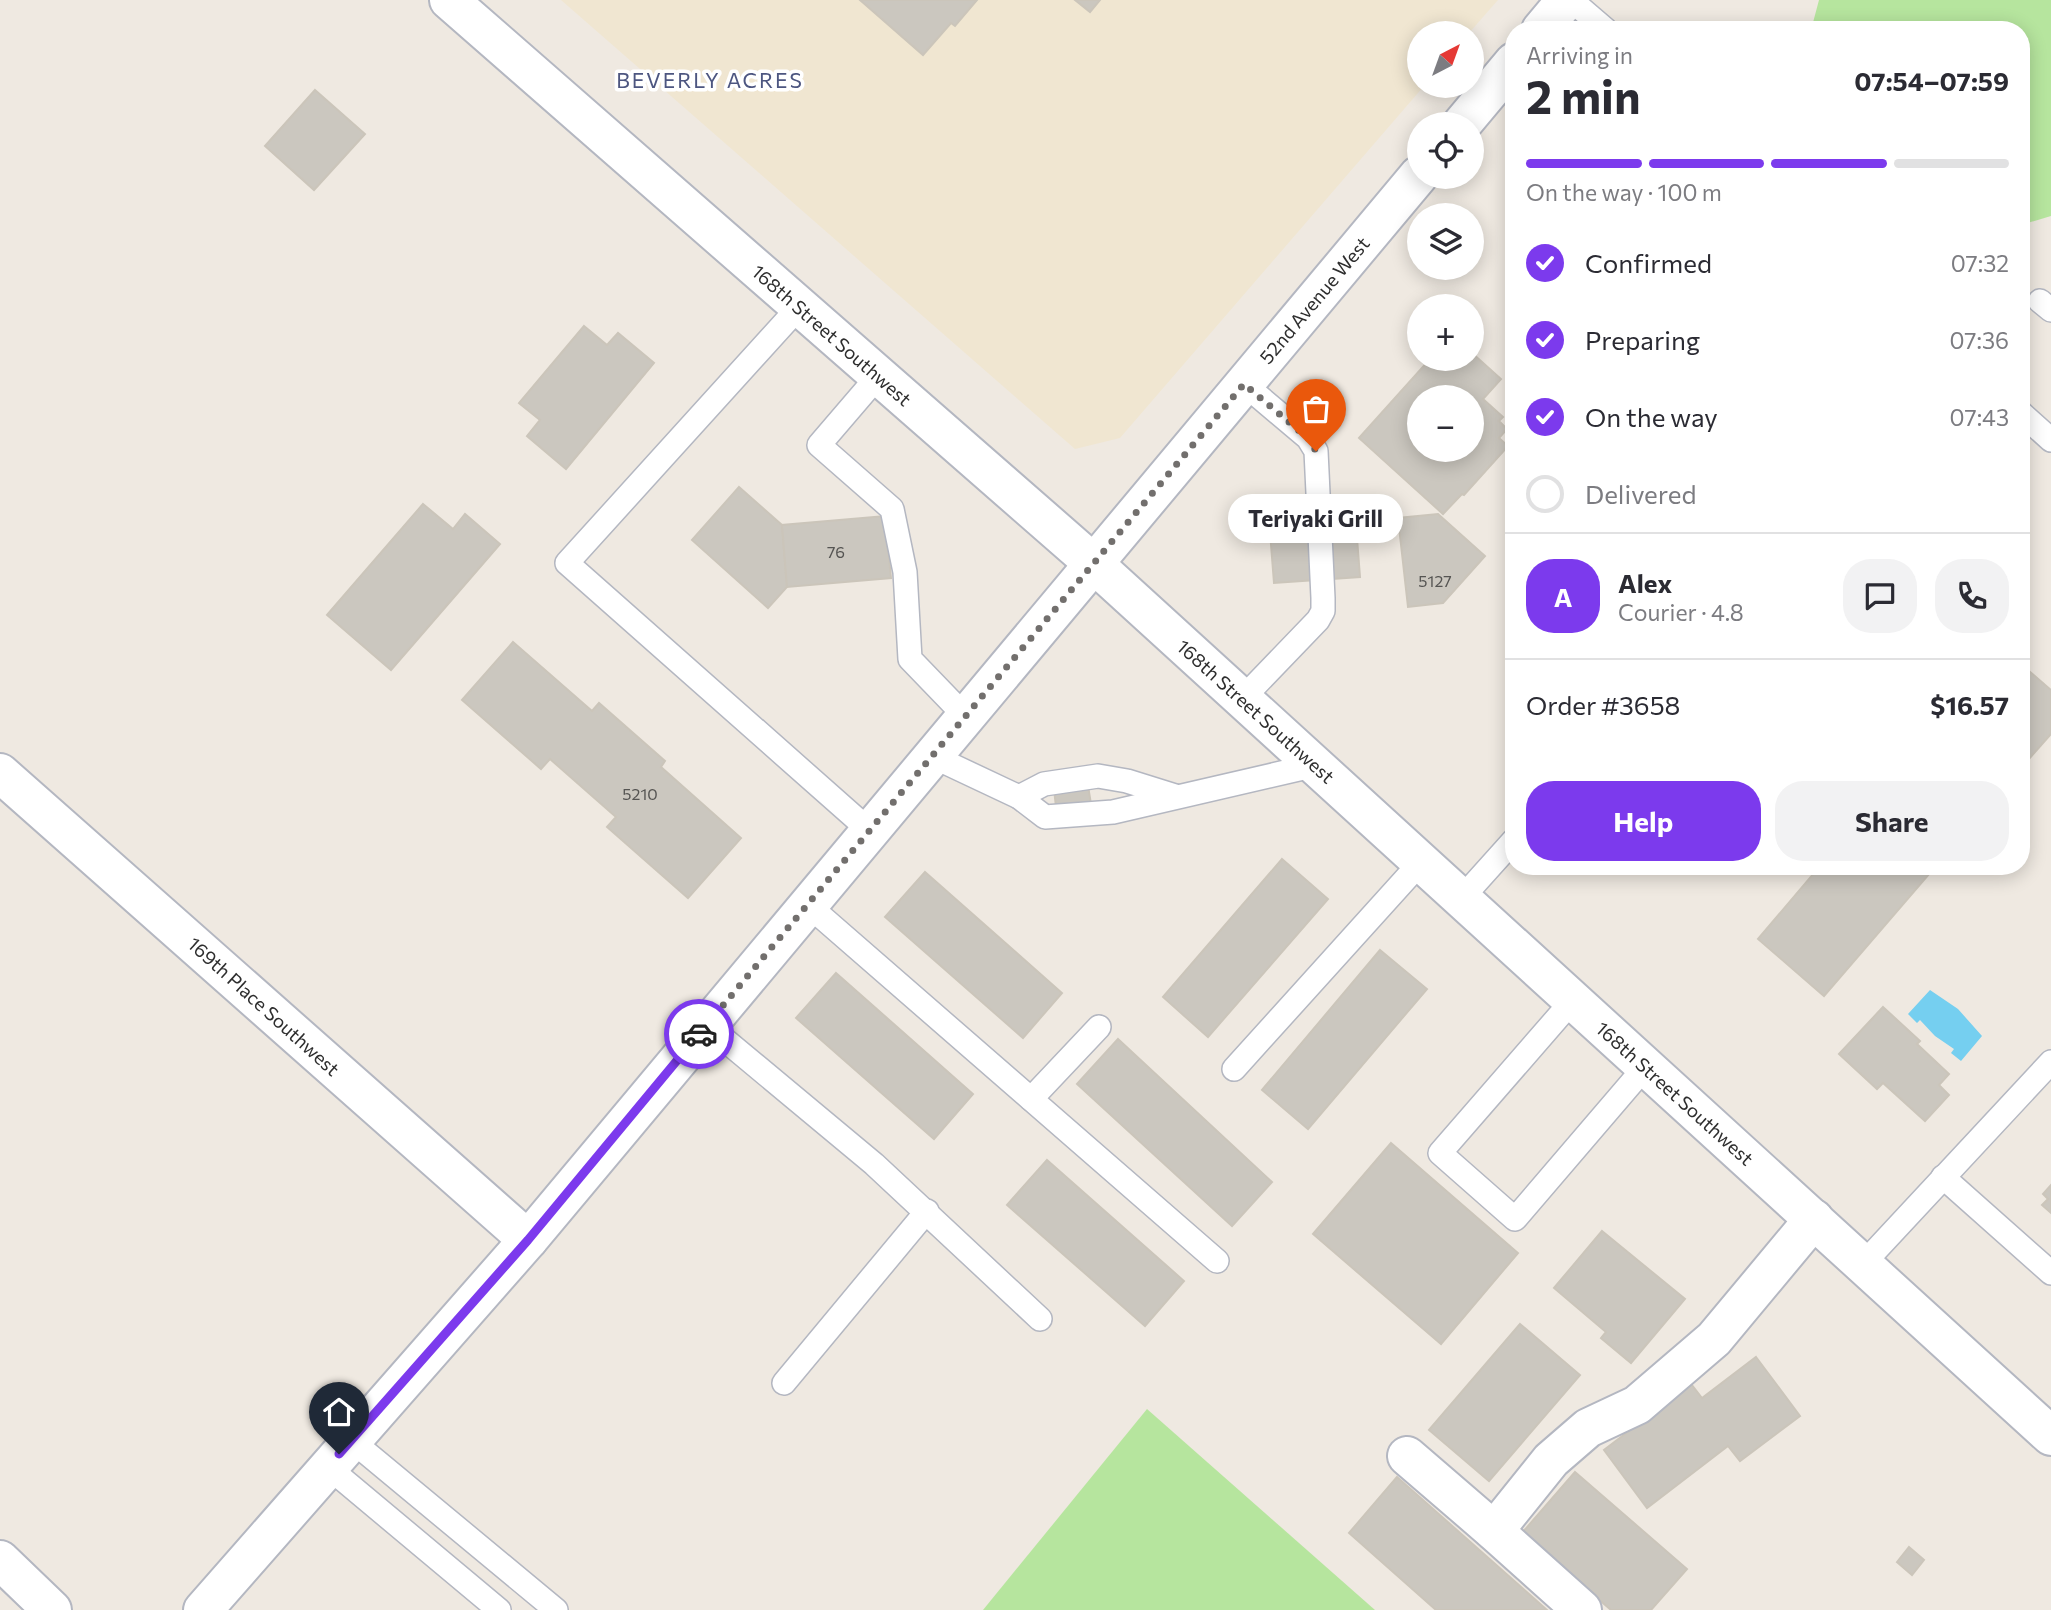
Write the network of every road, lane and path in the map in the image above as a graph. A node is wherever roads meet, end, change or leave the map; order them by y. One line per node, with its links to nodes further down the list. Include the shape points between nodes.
1 (449, 0): 8 (street, 168th Street Southwest)
2 (1568, 0): 3 (street); 4 (lane)
3 (1549, 21)
4 (1595, 21)
5 (1505, 73): 6 (street)
6 (1472, 112)
7 (1407, 189): 10 (street, 52nd Avenue West)
8 (800, 306): 9 (street, 168th Street Southwest); 21 (lane, via 567,563)
9 (879, 375): 13 (street, 168th Street Southwest); 15 (lane, via 819,445 892,509 905,572 910,659)
10 (1244, 384): 13 (street, 52nd Avenue West); 14 (lane, via 1308,438 1316,451 1323,611)
11 (2030, 421): 12 (lane)
12 (2051, 440)
13 (1093, 563): 14 (street, 168th Street Southwest); 15 (street, 52nd Avenue West)
14 (1242, 699): 17 (street, 168th Street Southwest)
15 (965, 716): 16 (street, 52nd Avenue West)
16 (932, 756): 20 (lane); 21 (street, 52nd Avenue West)
17 (1316, 765): 19 (lane); 23 (street, 168th Street Southwest)
18 (0, 773): 36 (street, 169th Place Southwest)
19 (1175, 796): 20 (lane, via 1098,776 1044,784); 20 (lane, via 1113,812 1045,817)
20 (1019, 797)
21 (870, 831): 25 (street, 52nd Avenue West)
22 (1505, 850): 24 (lane)
23 (1421, 862): 24 (street, 168th Street Southwest); 31 (lane)
24 (1461, 899): 26 (street, 168th Street Southwest)
25 (807, 905): 27 (street, 52nd Avenue West); 32 (lane)
26 (1573, 1000): 30 (street, 168th Street Southwest); 30 (lane, via 1440,1153 1515,1219)
27 (707, 1025): 34 (lane); 36 (street, 52nd Avenue West)
28 (1100, 1027): 32 (lane)
29 (2051, 1062): 33 (lane)
30 (1646, 1066): 35 (street, 168th Street Southwest)
31 (1234, 1069)
32 (1031, 1099): 37 (lane)
33 (1943, 1177): 38 (lane); 39 (lane)
34 (927, 1212): 40 (lane); 41 (lane)
35 (1814, 1219): 38 (street, 168th Street Southwest); 45 (street, via 1714,1339 1637,1405 1588,1428 1550,1460)
36 (528, 1240): 43 (street, 52nd Avenue West)
37 (1217, 1261)
38 (1863, 1264): 42 (street, 168th Street Southwest)
39 (2051, 1273)
40 (1040, 1319)
41 (784, 1383)
42 (2051, 1436)
43 (339, 1454): 48 (street, 52nd Avenue West); 49 (lane); 50 (lane)
44 (1407, 1456): 45 (street)
45 (1494, 1531): 51 (street)
46 (0, 1560): 47 (street)
47 (52, 1610)
48 (203, 1610)
49 (499, 1610)
50 (556, 1610)
51 (1582, 1610)

